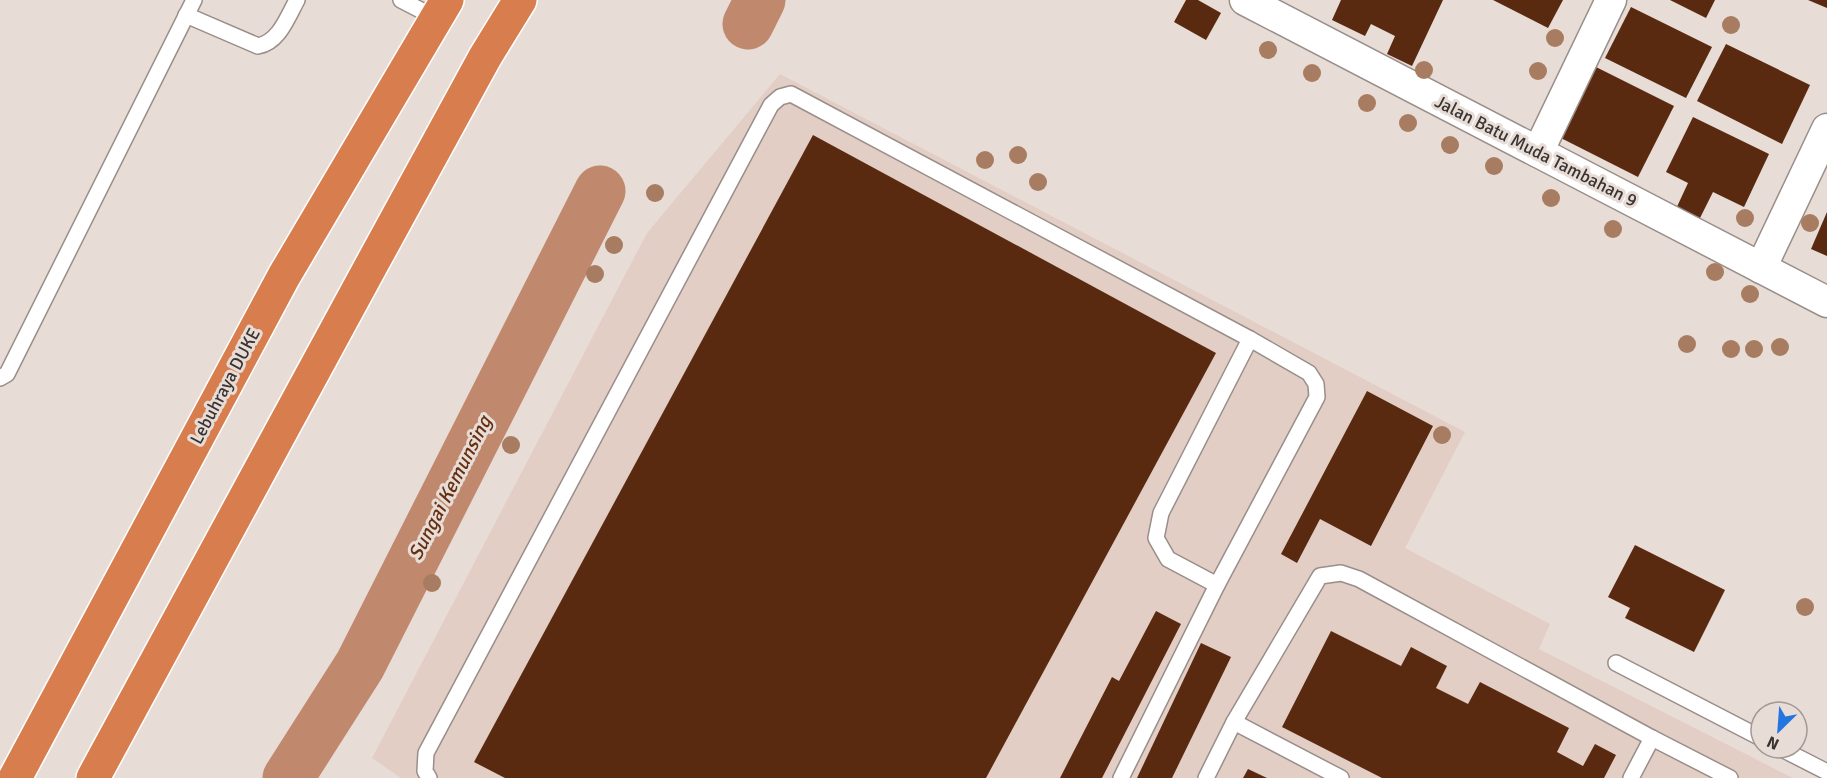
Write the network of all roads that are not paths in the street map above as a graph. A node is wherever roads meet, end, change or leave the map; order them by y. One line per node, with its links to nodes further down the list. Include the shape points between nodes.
1 (194, 0): 9 (lane)
2 (297, 0): 9 (lane, via 277,35 269,44 258,46)
3 (401, 0): 7 (lane)
4 (1245, 0): 8 (street, Jalan Batu Muda Tambahan 9)
5 (1611, 0): 11 (street)
6 (519, 2): 24 (highway, via 485,57)
7 (441, 9): 23 (highway, Lebuhraya DUKE, via 284,276)
8 (1293, 11): 11 (street, Jalan Batu Muda Tambahan 9)
9 (186, 15): 15 (lane, via 8,374)
10 (1827, 129): 12 (street)
11 (1538, 152): 12 (street, Jalan Batu Muda Tambahan 9)
12 (1761, 268): 13 (street, Jalan Batu Muda Tambahan 9)
13 (1827, 303)
14 (1250, 339): 16 (lane, via 1161,513 1156,538 1168,559); 16 (lane, via 1309,373 1316,384 1317,397); 25 (lane, via 791,94 780,97 771,105 426,753 425,771)
15 (0, 378)
16 (1217, 585): 26 (lane)
17 (1616, 663): 19 (lane)
18 (1234, 722): 20 (lane, via 1320,576 1341,573 1359,579); 27 (lane); 28 (lane)
19 (1749, 732)
20 (1652, 738): 29 (lane); 30 (lane)
21 (1804, 760): 22 (lane)
22 (1827, 772)
23 (15, 778)
24 (93, 778)
25 (429, 778)
26 (1121, 778)
27 (1206, 778)
28 (1341, 778)
29 (1631, 778)
30 (1730, 778)

